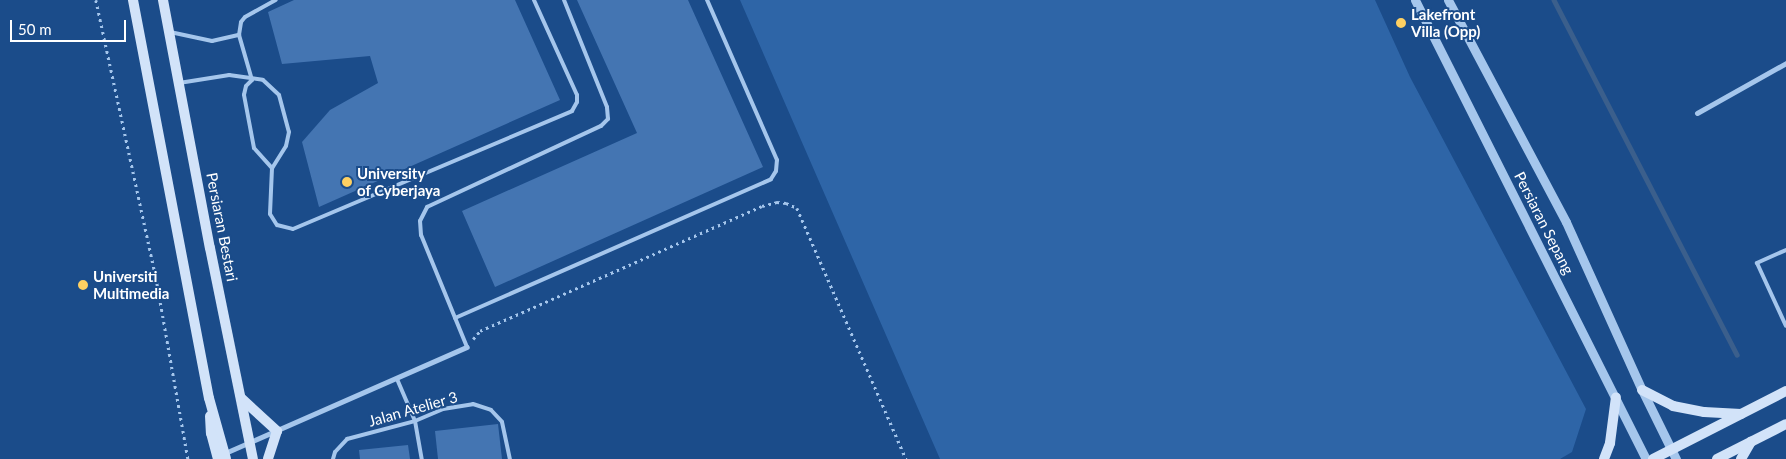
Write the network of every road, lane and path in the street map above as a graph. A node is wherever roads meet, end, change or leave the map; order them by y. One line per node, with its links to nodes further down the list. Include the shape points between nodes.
1 (96, 0): 34 (path, via 156,277)
2 (133, 0): 33 (main road)
3 (164, 0): 10 (main road, Persiaran Bestari)
4 (276, 0): 11 (lane, via 245,17)
5 (534, 0): 16 (lane, via 577,95 572,111 293,229 278,225 270,214)
6 (564, 0): 18 (lane, via 607,107 608,119 601,126 427,207 420,221 420,235)
7 (707, 0): 18 (lane, via 777,160 771,179)
8 (1415, 0): 24 (street, Persiaran Sepang)
9 (1448, 0): 22 (street, Persiaran Sepang, via 1566,222)
10 (170, 32): 11 (lane, via 212,40); 14 (main road, Persiaran Bestari)
11 (239, 35): 13 (lane)
12 (1786, 63): 15 (street)
13 (252, 80): 14 (lane, via 229,76); 16 (lane, via 244,95 254,148); 16 (lane, via 263,80 279,95 289,132 286,146)
14 (179, 84): 25 (main road, Persiaran Bestari)
15 (1697, 114)
16 (272, 168)
17 (1786, 250): 19 (lane, via 1756,263)
18 (455, 318): 20 (lane)
19 (1786, 326)
20 (467, 347): 21 (street); 40 (path, via 480,332 762,206 786,203 796,208)
21 (398, 379): 27 (lane); 29 (street)
22 (1642, 390): 26 (main road, via 1673,406); 32 (street, Persiaran Sepang)
23 (1786, 392): 26 (main road)
24 (1616, 397): 41 (main road, via 1610,442); 42 (street, Persiaran Sepang)
25 (241, 398): 29 (main road); 30 (main road, Persiaran Bestari)
26 (1742, 414): 32 (main road)
27 (415, 421): 37 (lane, Jalan Atelier 3, via 347,439); 38 (lane); 39 (lane, Jalan Atelier 3, via 442,409 474,404 490,410 502,422)
28 (1786, 424): 31 (main road)
29 (278, 431): 30 (street); 36 (main road)
30 (250, 442): 33 (street); 35 (main road, Persiaran Bestari)
31 (1751, 442): 44 (main road); 45 (main road)
32 (1674, 454): 43 (main road)
33 (223, 457)
34 (188, 459)
35 (253, 459)
36 (268, 459)
37 (333, 459)
38 (422, 459)
39 (510, 459)
40 (906, 459)
41 (1604, 459)
42 (1646, 459)
43 (1653, 459)
44 (1717, 459)
45 (1741, 459)

